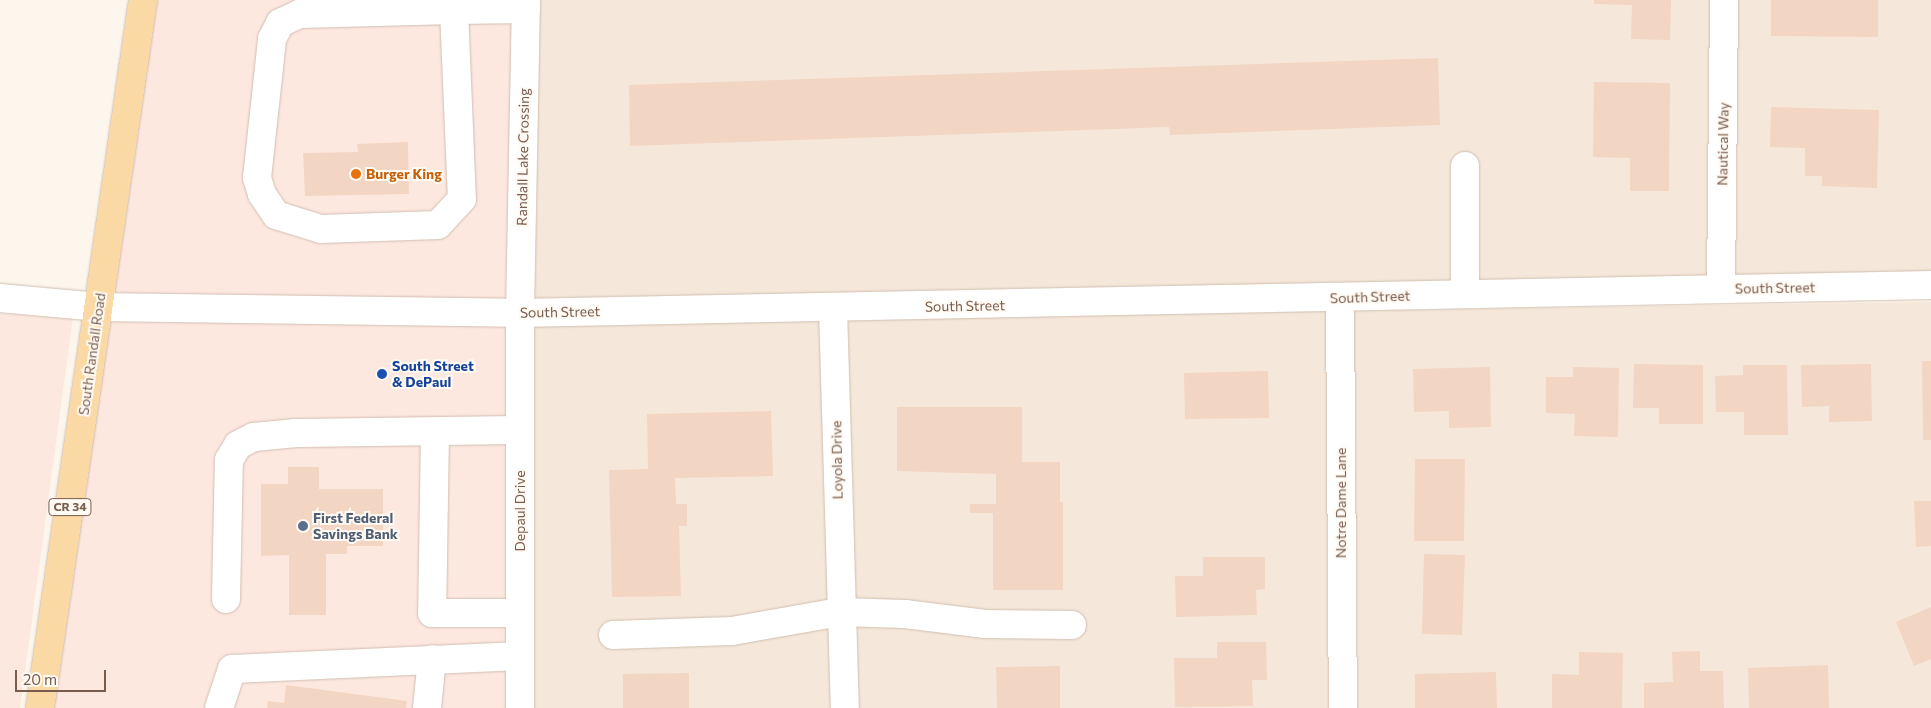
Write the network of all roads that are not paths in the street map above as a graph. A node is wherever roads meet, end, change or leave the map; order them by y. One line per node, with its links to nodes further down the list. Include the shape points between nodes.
1 (143, 0): 11 (main road, South Randall Road / CR 34)
2 (1724, 0): 7 (street, Nautical Way)
3 (526, 4): 4 (street); 13 (street, Randall Lake Crossing)
4 (454, 10): 4 (street, via 299,14 280,23 272,39 257,178 262,194 276,216 321,229 438,225 462,199)
5 (1465, 166): 8 (street)
6 (1931, 285): 7 (street, South Street)
7 (1721, 289): 8 (street, South Street)
8 (1466, 293): 10 (street, South Street)
9 (0, 298): 11 (street, South Street)
10 (1340, 298): 12 (street, South Street); 28 (street, Notre Dame Lane)
11 (99, 306): 13 (street, South Street); 23 (main road, South Randall Road / CR 34)
12 (833, 309): 13 (street, South Street); 17 (street, Loyola Drive)
13 (520, 313): 14 (street, Depaul Drive)
14 (520, 430): 15 (street); 18 (street, Depaul Drive)
15 (435, 431): 16 (street, via 268,434 238,445 229,460); 18 (street, via 432,613)
16 (226, 599)
17 (840, 612): 19 (street, via 905,614 985,624); 20 (street, via 732,631); 27 (street, Loyola Drive)
18 (520, 613): 21 (street, Depaul Drive)
19 (1072, 625)
20 (614, 635)
21 (520, 656): 22 (street); 26 (street, Depaul Drive)
22 (432, 659): 24 (street, via 232,669); 25 (street)
23 (40, 708)
24 (219, 708)
25 (427, 708)
26 (520, 708)
27 (845, 708)
28 (1343, 708)

